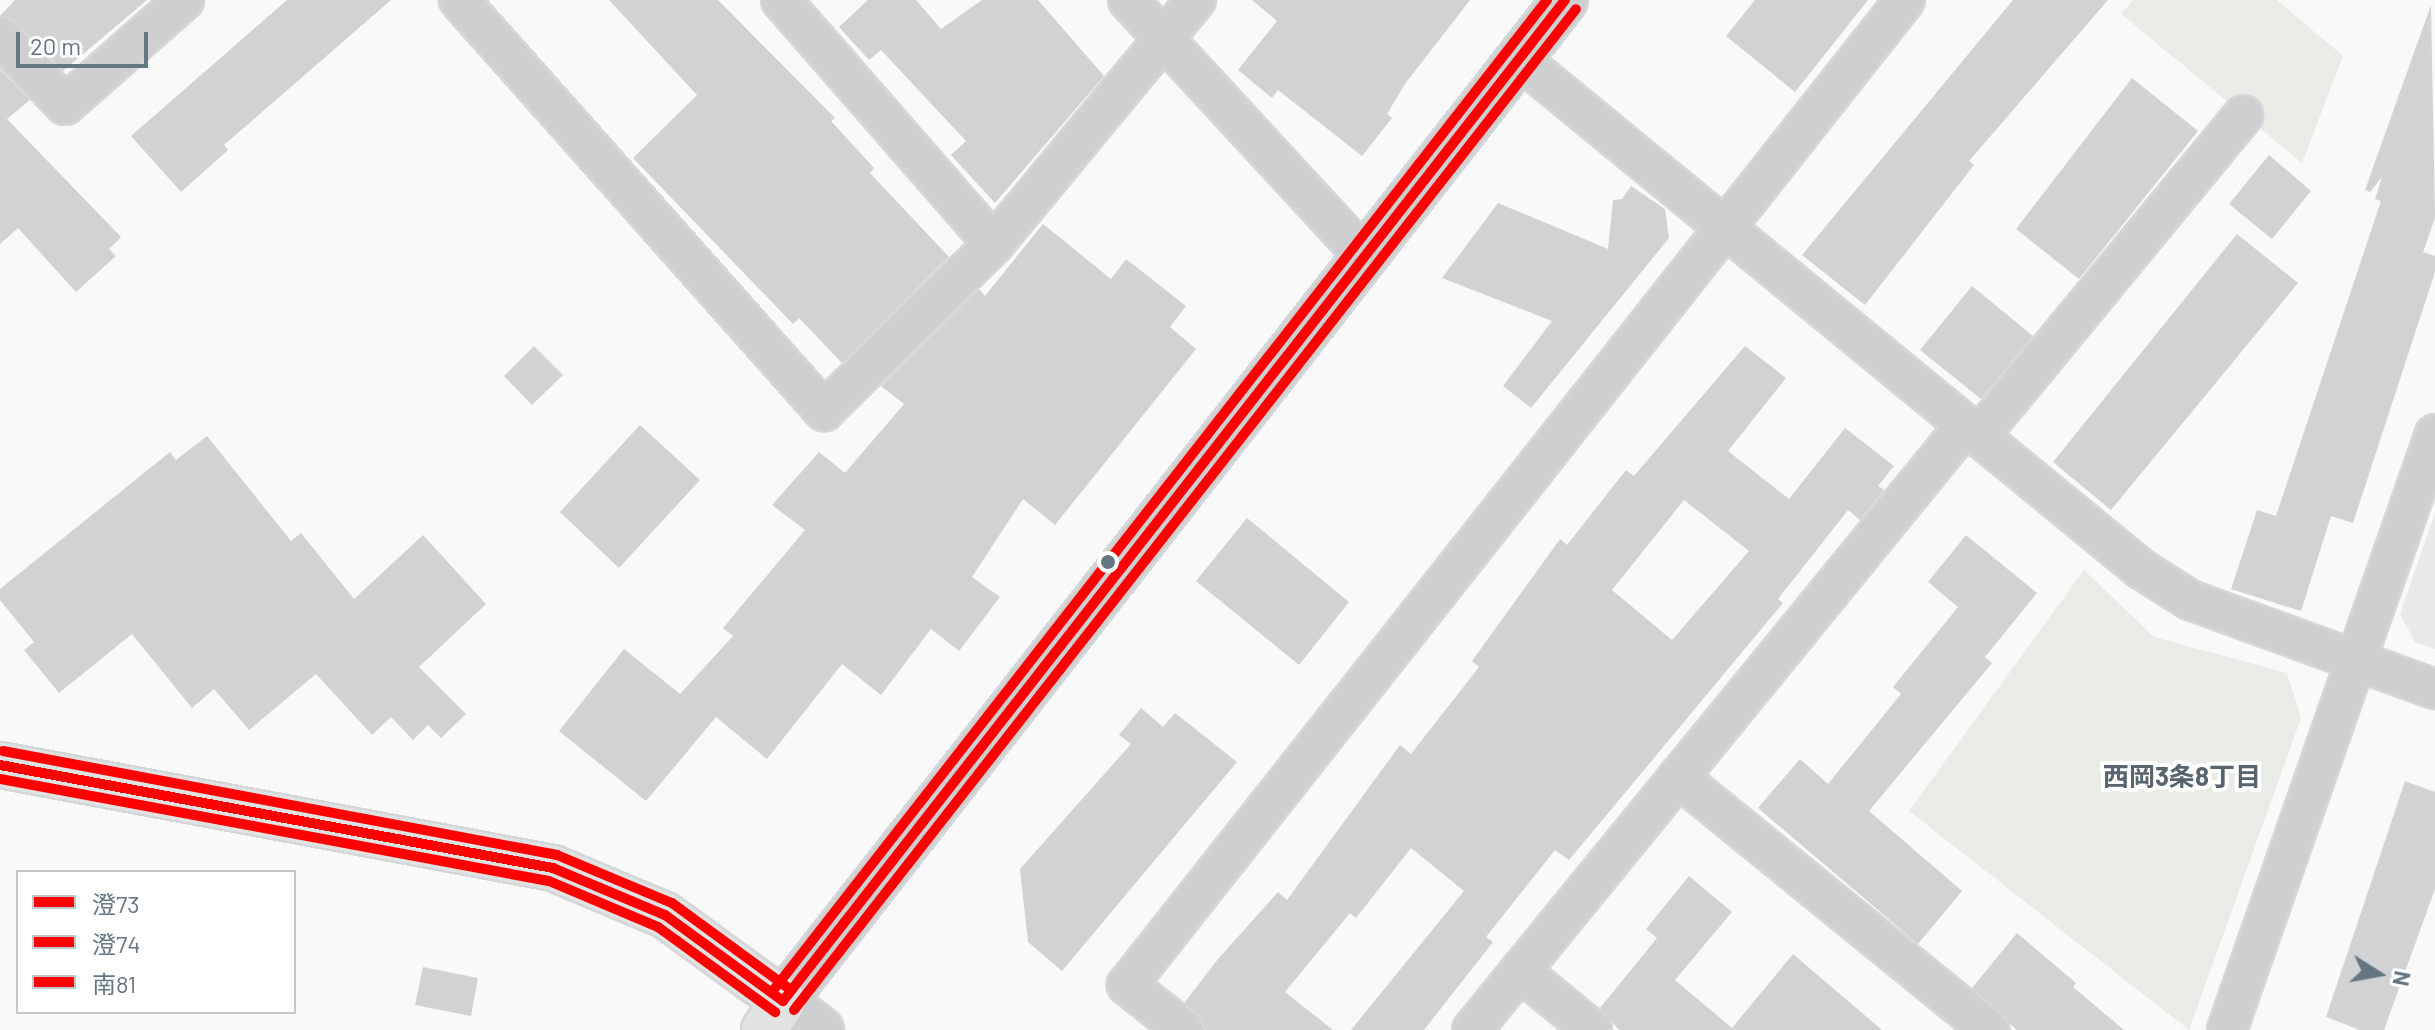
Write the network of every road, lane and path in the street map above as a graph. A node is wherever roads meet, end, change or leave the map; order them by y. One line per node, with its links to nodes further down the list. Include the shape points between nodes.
1 (184, 0): 8 (street, via 65,105)
2 (459, 0): 13 (street, via 824,411)
3 (781, 0): 13 (street)
4 (1128, 0): 9 (street)
5 (1196, 0): 9 (street)
6 (1565, 0): 10 (street)
7 (1905, 0): 12 (street)
8 (0, 37)
9 (1163, 39): 13 (street); 14 (street)
10 (1518, 58): 12 (street); 14 (street)
11 (2243, 115): 15 (street)
12 (1721, 229): 15 (street); 24 (street, via 1127,985)
13 (994, 244)
14 (1362, 254): 22 (street)
15 (1972, 431): 17 (street, via 2141,569 2190,600); 20 (street)
16 (2435, 434): 17 (street)
17 (2358, 661): 18 (street); 28 (street)
18 (2435, 689)
19 (0, 765): 22 (main road, via 553,868 665,915)
20 (1678, 777): 21 (street); 27 (street)
21 (1520, 971): 25 (street); 26 (street)
22 (774, 1016): 23 (street)
23 (821, 1030)
24 (1184, 1030)
25 (1472, 1030)
26 (1592, 1030)
27 (1989, 1030)
28 (2227, 1030)

